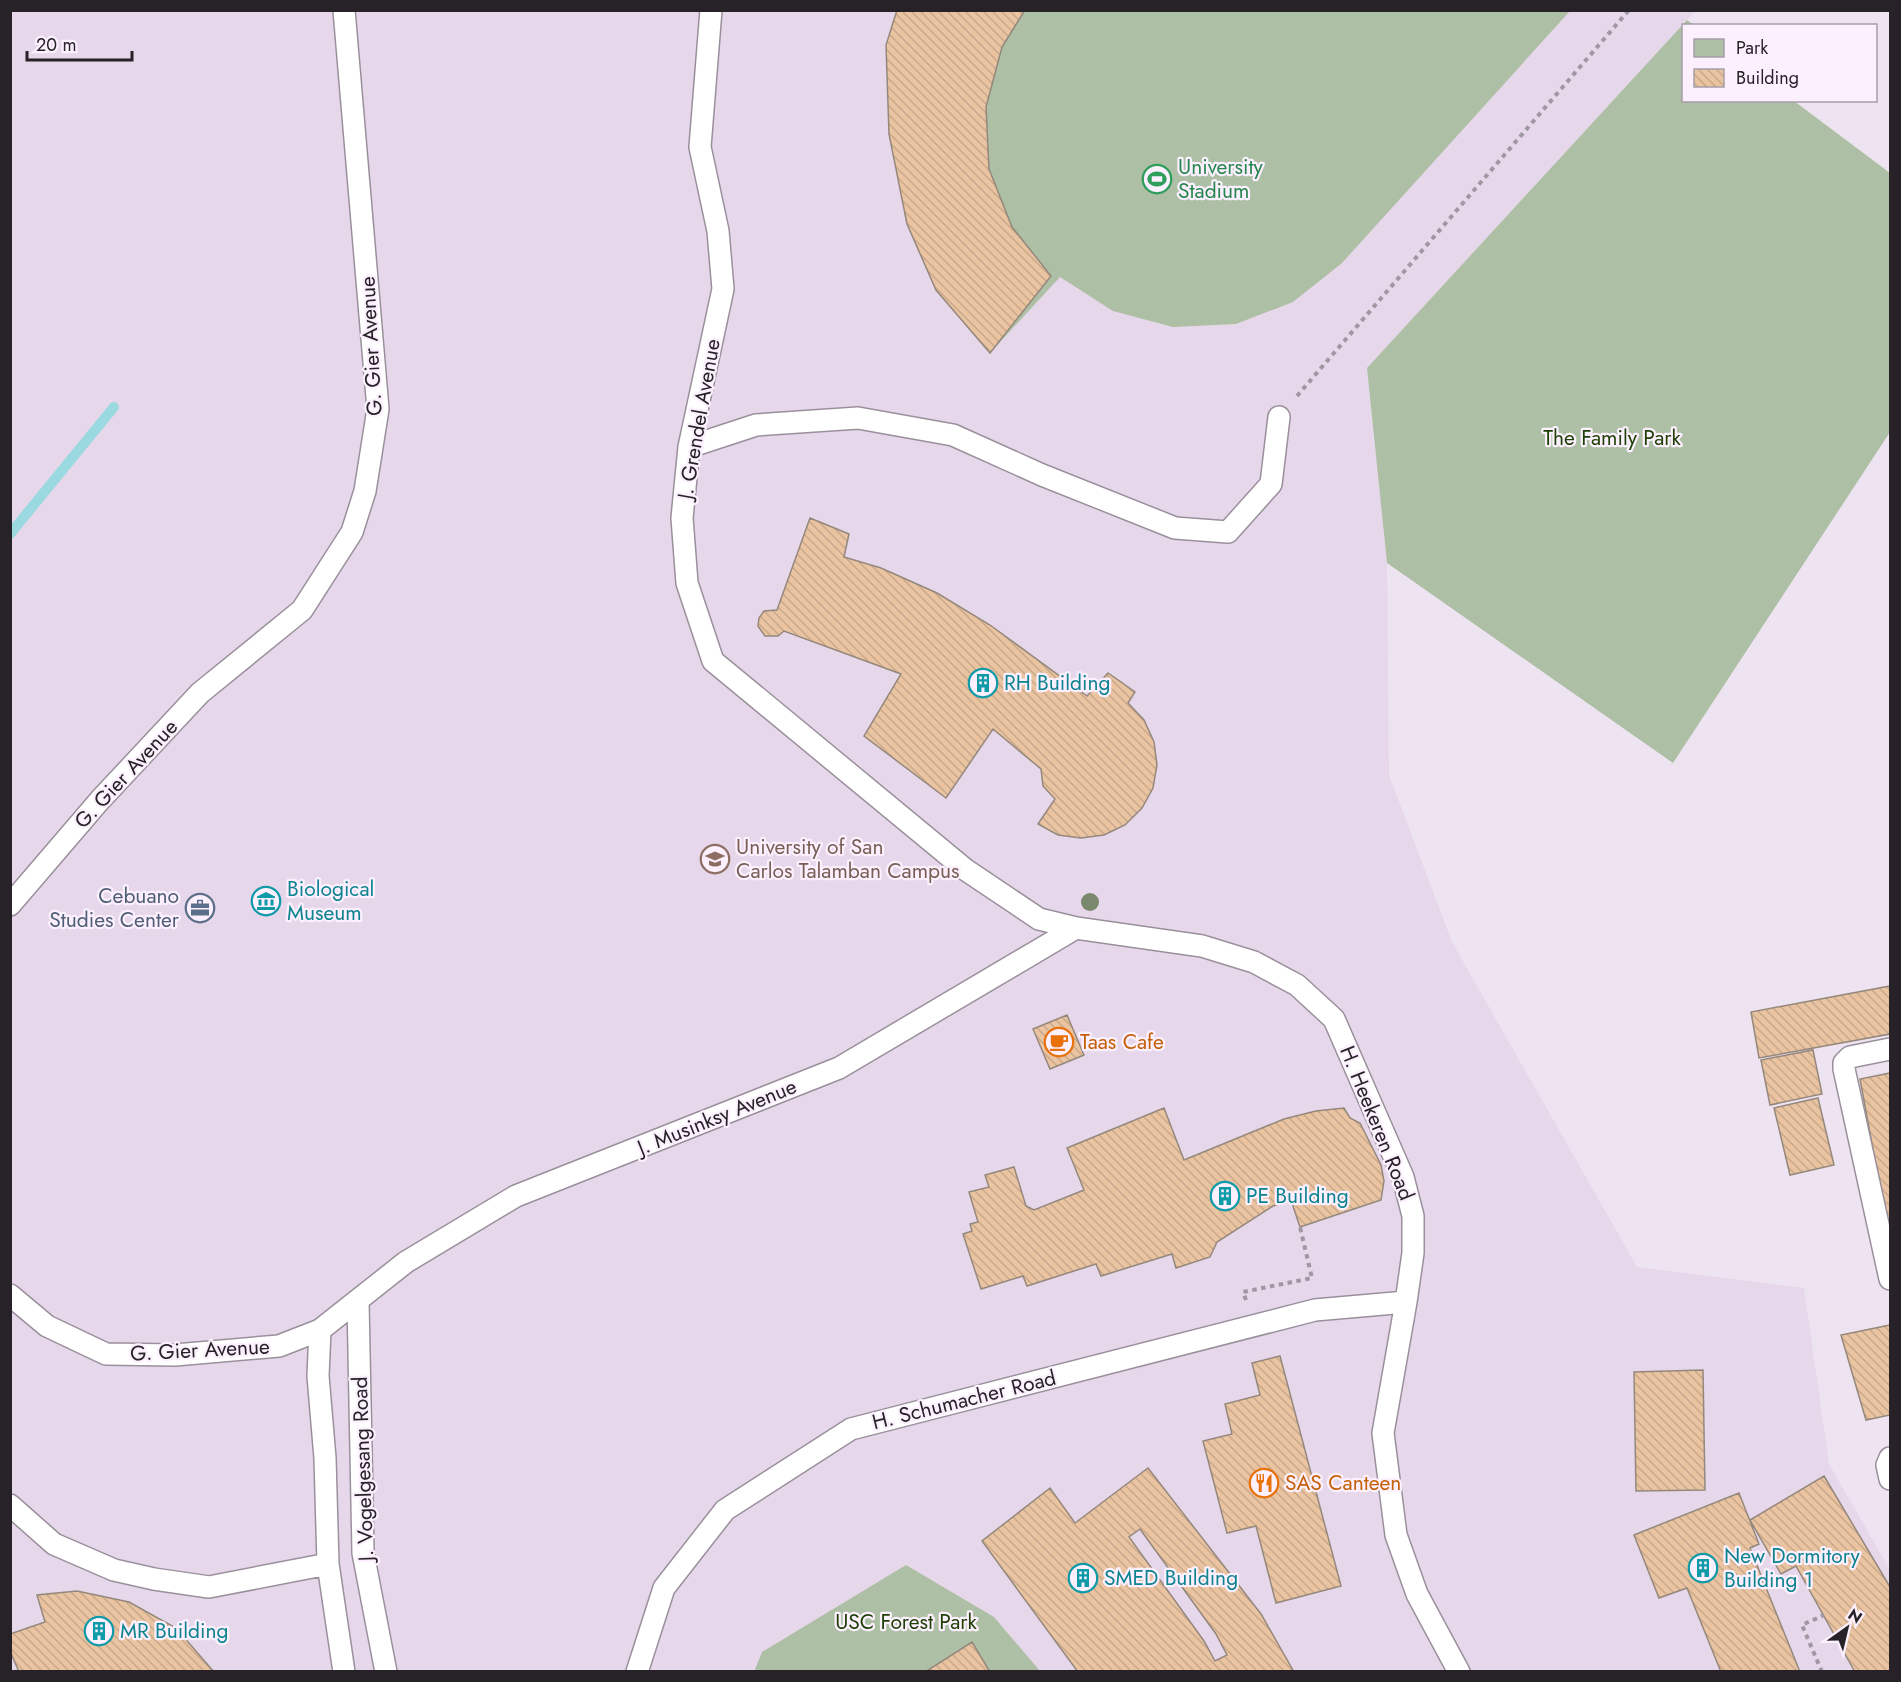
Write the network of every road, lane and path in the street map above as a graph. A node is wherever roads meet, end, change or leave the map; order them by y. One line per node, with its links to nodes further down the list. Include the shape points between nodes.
1 (344, 10): 6 (lane, G. Gier Avenue, via 378,409 365,491 352,531 302,610 201,693 100,800)
2 (711, 10): 5 (lane, J. Grendel Avenue, via 700,147 718,231 723,289)
3 (1629, 10): 4 (path)
4 (1279, 417): 5 (lane, via 1271,484 1228,532 1175,528 953,435 858,418 756,425)
5 (689, 447): 7 (lane, J. Grendel Avenue, via 682,518 687,583 713,661 966,870 1039,919)
6 (10, 905)
7 (1076, 928): 13 (lane, J. Musinksy Avenue, via 839,1068 516,1196 406,1262); 14 (lane, H. Heekeren Road, via 1202,946 1254,962 1297,985 1334,1019 1403,1177 1413,1216 1413,1253)
8 (1890, 1049): 10 (lane, via 1850,1057 1844,1069)
9 (1300, 1227): 11 (path, via 1312,1278)
10 (1890, 1279)
11 (1243, 1292)
12 (10, 1295): 15 (lane, G. Gier Avenue, via 47,1326 106,1354 175,1355 279,1346)
13 (358, 1301): 15 (lane, G. Gier Avenue); 22 (lane, J. Vogelgesang Road, via 363,1553)
14 (1406, 1302): 23 (lane, H. Schumacher Road, via 1315,1310 851,1429 725,1510 664,1588); 24 (lane, H. Heekeren Road, via 1383,1433 1396,1535 1417,1594)
15 (320, 1330): 19 (lane, J. Vogelgesang Road, via 318,1376)
16 (1890, 1458): 17 (lane)
17 (1890, 1479)
18 (10, 1505): 19 (lane, via 54,1544 114,1570 154,1579 209,1587)
19 (328, 1564): 21 (lane, J. Vogelgesang Road)
20 (1824, 1616): 25 (path, via 1802,1625)
21 (344, 1671)
22 (386, 1671)
23 (637, 1671)
24 (1459, 1671)
25 (1822, 1671)

